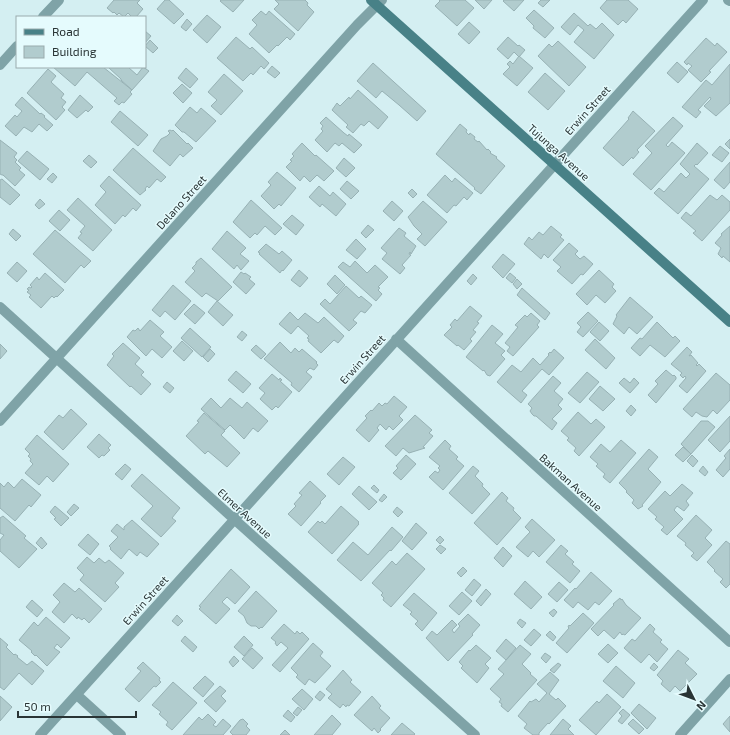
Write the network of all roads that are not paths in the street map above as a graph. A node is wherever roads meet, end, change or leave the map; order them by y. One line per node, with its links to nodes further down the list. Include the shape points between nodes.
1 (59, 0): 4 (street)
2 (703, 0): 7 (street, Erwin Street)
3 (376, 2): 7 (street, Tujunga Avenue); 11 (street, Delano Street)
4 (44, 16)
5 (16, 47): 6 (street)
6 (0, 65)
7 (554, 164): 9 (street, Tujunga Avenue); 10 (street, Erwin Street)
8 (0, 307): 11 (street, Elmer Avenue)
9 (730, 322)
10 (396, 339): 13 (street, Erwin Street); 14 (street, Bakman Avenue)
11 (57, 358): 12 (street, Delano Street); 13 (street, Elmer Avenue)
12 (0, 421)
13 (234, 519): 16 (street, Erwin Street); 19 (street, Elmer Avenue)
14 (730, 642)
15 (730, 680): 20 (street)
16 (77, 695): 17 (street, Erwin Street); 18 (street)
17 (40, 735)
18 (121, 735)
19 (475, 735)
20 (680, 735)

